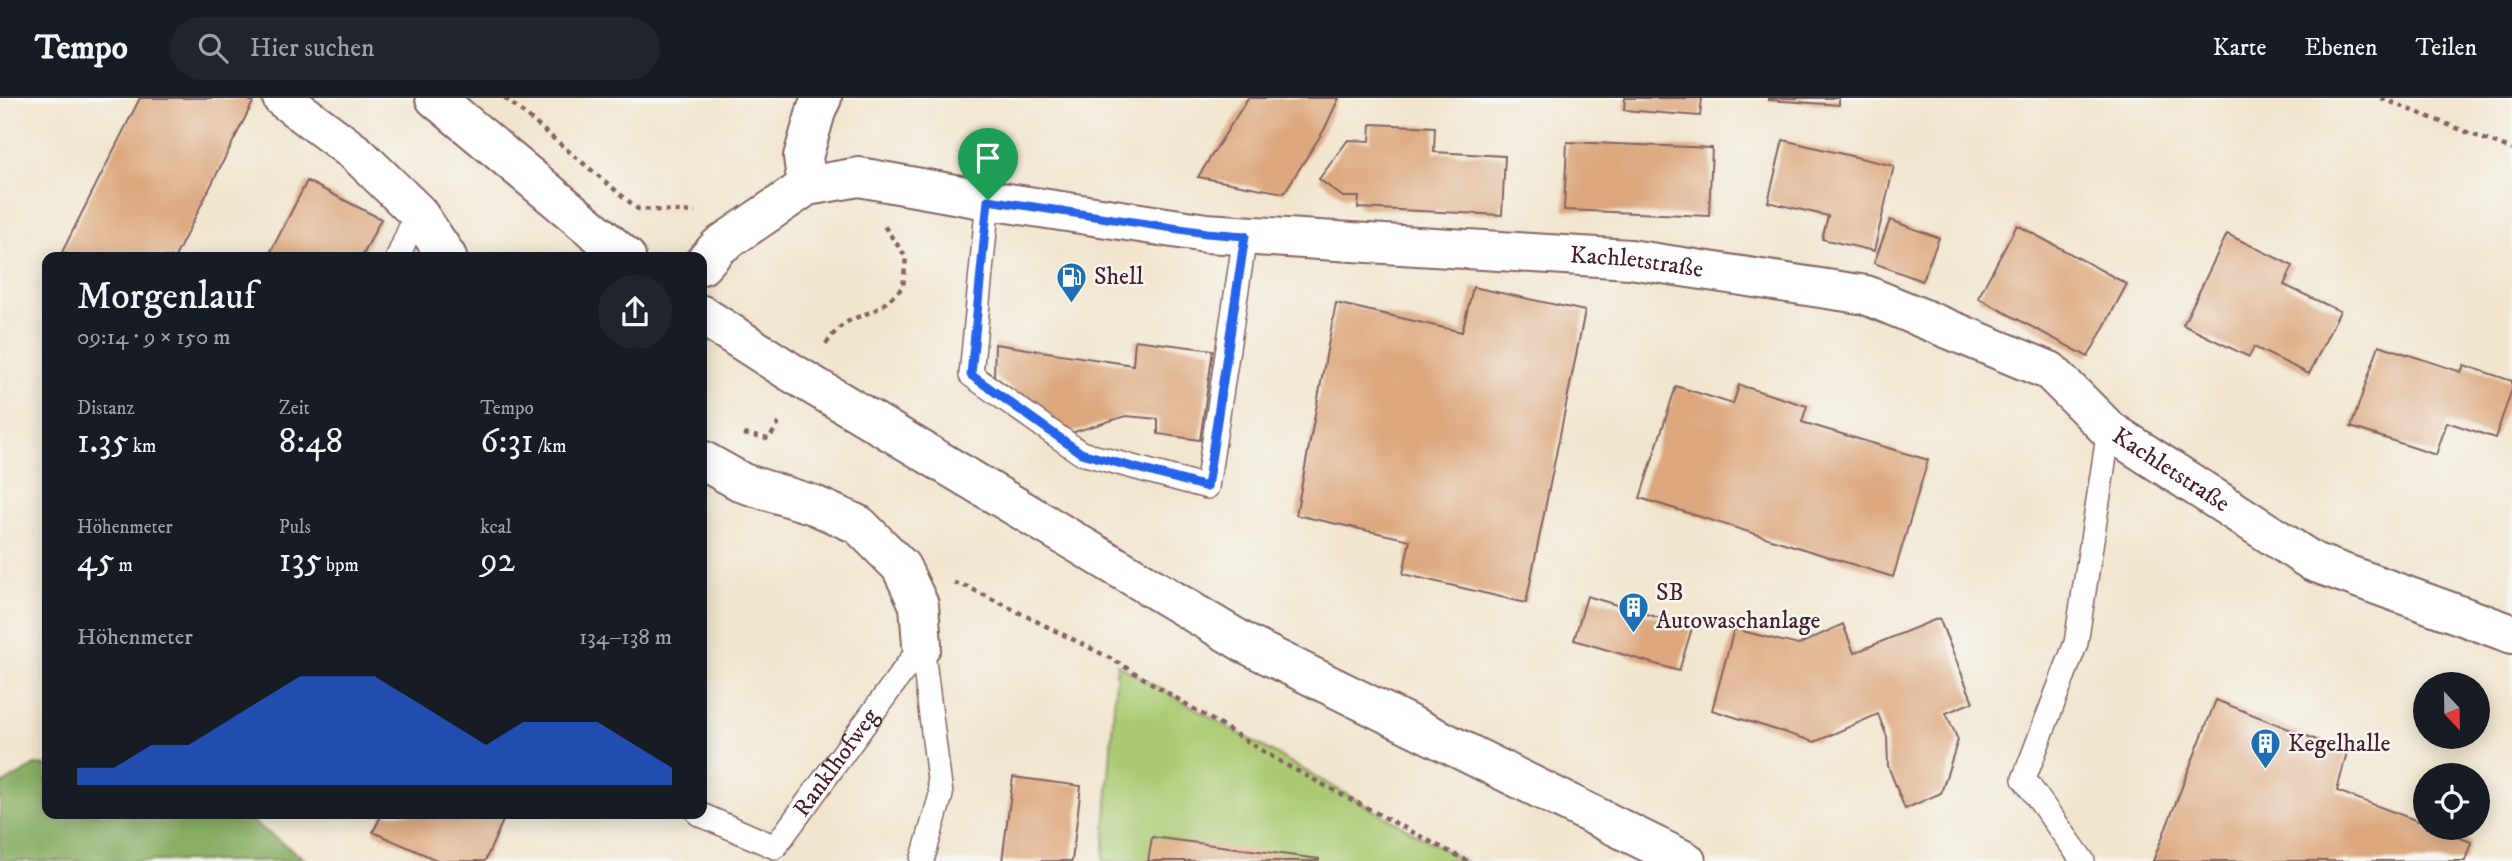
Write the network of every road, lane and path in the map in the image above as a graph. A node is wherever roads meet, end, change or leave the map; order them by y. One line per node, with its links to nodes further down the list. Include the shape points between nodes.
1 (282, 98): 9 (street, via 357,154)
2 (435, 98): 15 (street)
3 (505, 98): 10 (path, via 638,209)
4 (822, 98): 7 (street, via 803,157)
5 (2381, 98): 6 (path)
6 (2512, 150)
7 (807, 186): 8 (street, Kachletstraße, via 859,177); 16 (street, Kachletstraße, via 719,246)
8 (988, 200): 12 (street, Kachletstraße); 12 (lane, via 971,375 1081,453 1207,487)
9 (417, 212): 13 (lane); 14 (street)
10 (699, 213)
11 (881, 221): 18 (path, via 906,257 903,287 879,308 837,329)
12 (1245, 236): 20 (street, Kachletstraße, via 1630,259 1866,295 2050,371)
13 (400, 252)
14 (444, 252)
15 (620, 252)
16 (707, 259)
17 (707, 318): 29 (street, via 1245,644)
18 (826, 344)
19 (779, 423): 21 (path, via 769,439)
20 (2109, 430): 24 (street, Kachletstraße, via 2313,562); 30 (lane, via 2076,643 2024,779)
21 (742, 433)
22 (707, 463): 23 (street, via 743,483 859,525 901,567)
23 (912, 589): 25 (street, via 919,605); 28 (path, via 941,578 968,587 1112,659 1286,765)
24 (2512, 634)
25 (922, 645): 26 (lane, Ranklhofweg, via 775,848); 27 (lane, via 941,795)
26 (707, 818)
27 (922, 861)
28 (1467, 861)
29 (1686, 861)
30 (2083, 861)

